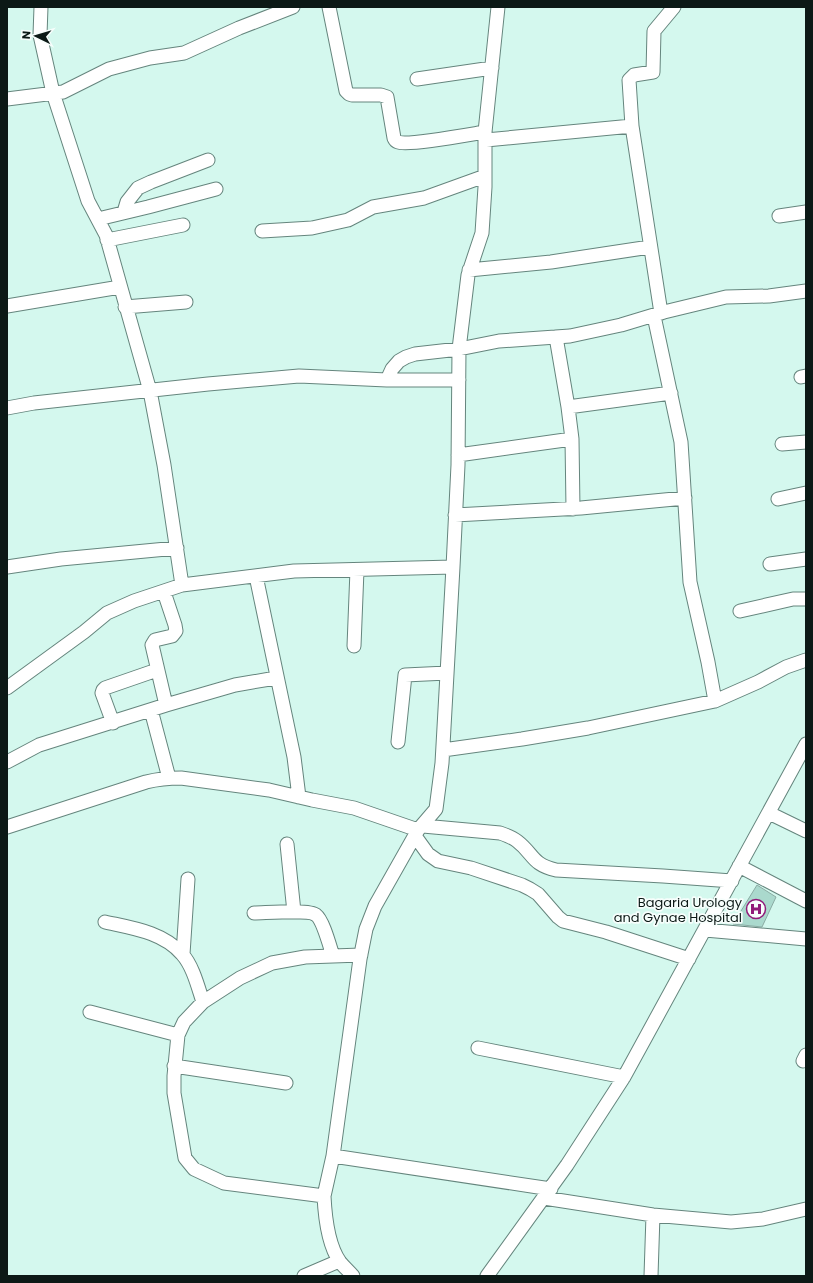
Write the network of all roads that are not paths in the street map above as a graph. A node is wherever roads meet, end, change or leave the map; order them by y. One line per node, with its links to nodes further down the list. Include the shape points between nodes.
1 (41, 7): 8 (street, via 40,34)
2 (293, 7): 8 (street, via 184,53 150,58 109,69 63,92)
3 (329, 7): 11 (street, via 346,91 352,95 387,97 396,141 402,143)
4 (498, 7): 6 (street)
5 (674, 7): 10 (street, via 654,31 653,72 634,75 629,80)
6 (492, 68): 7 (street); 11 (street)
7 (417, 78)
8 (53, 93): 9 (street); 18 (street, via 88,201)
9 (7, 99)
10 (632, 126): 11 (street); 22 (street)
11 (486, 136): 13 (street)
12 (208, 160): 15 (street, via 138,188 127,202)
13 (486, 176): 20 (street, via 424,198 373,208 348,220 312,228); 23 (street, via 482,233)
14 (216, 189): 15 (street)
15 (124, 212): 18 (street)
16 (806, 212): 17 (street)
17 (779, 216)
18 (98, 219): 21 (street)
19 (183, 225): 21 (street)
20 (262, 231)
21 (107, 240): 24 (street)
22 (650, 247): 23 (street, via 551,262); 29 (street)
23 (469, 270): 31 (street)
24 (120, 287): 27 (street); 28 (street)
25 (806, 291): 29 (street, via 769,296 726,297)
26 (186, 302): 28 (street)
27 (7, 306)
28 (126, 307): 34 (street)
29 (657, 315): 30 (street, via 621,325); 35 (street)
30 (556, 337): 31 (street, via 499,341); 36 (street)
31 (459, 349): 32 (street, via 406,356 392,369); 33 (street)
32 (386, 380): 33 (street); 34 (street, via 299,376)
33 (459, 380): 41 (street)
34 (150, 391): 37 (street); 47 (street)
35 (671, 393): 36 (street); 43 (street, via 682,442)
36 (568, 407): 38 (street)
37 (7, 408)
38 (572, 439): 41 (street); 45 (street)
39 (806, 442): 40 (street)
40 (782, 444)
41 (458, 455): 46 (street)
42 (806, 493): 44 (street)
43 (685, 498): 45 (street); 64 (street, via 690,582)
44 (778, 499)
45 (573, 509): 46 (street)
46 (455, 515): 51 (street)
47 (177, 548): 50 (street); 54 (street)
48 (806, 559): 49 (street)
49 (770, 564)
50 (7, 567)
51 (453, 567): 52 (street); 61 (street)
52 (357, 570): 53 (street, via 294,571); 58 (street)
53 (256, 576): 54 (street); 62 (street)
54 (182, 585): 55 (street)
55 (164, 592): 60 (street, via 176,631 172,636 154,640 152,643); 63 (street, via 107,613)
56 (806, 598): 57 (street)
57 (740, 611)
58 (354, 646)
59 (806, 660): 64 (street)
60 (157, 670): 65 (street); 67 (street, via 103,689 102,693)
61 (447, 673): 68 (street, via 405,675); 69 (street)
62 (276, 678): 65 (street, via 235,685); 73 (street, via 294,757)
63 (7, 688)
64 (715, 701): 69 (street, via 588,728)
65 (166, 705): 66 (street)
66 (152, 710): 67 (street); 72 (street)
67 (113, 723): 71 (street, via 39,745)
68 (398, 742)
69 (443, 750): 76 (street, via 436,809)
70 (804, 753): 74 (street)
71 (7, 762)
72 (169, 778): 73 (street, via 269,790); 75 (street, via 146,782)
73 (299, 797): 76 (street, via 354,808)
74 (769, 813): 77 (street); 79 (street)
75 (7, 828)
76 (419, 831): 81 (street, via 500,833 518,842 545,868 556,870); 89 (street, via 375,906 366,929); 91 (street, via 428,854 438,861 471,868 522,885 538,894 564,921)
77 (806, 831)
78 (287, 844): 83 (street)
79 (739, 866): 81 (street); 82 (street)
80 (188, 879): 88 (street)
81 (732, 881): 86 (street)
82 (806, 900)
83 (294, 912): 84 (street); 90 (street, via 310,912 318,917)
84 (254, 913)
85 (105, 922): 88 (street, via 147,932 161,938)
86 (705, 930): 87 (street); 91 (street)
87 (806, 939)
88 (183, 954): 92 (street)
89 (361, 954): 90 (street); 99 (street)
90 (333, 956): 92 (street, via 305,957 272,963 240,978)
91 (689, 959): 97 (street)
92 (203, 1002): 94 (street, via 184,1022)
93 (90, 1012): 94 (street)
94 (178, 1035): 96 (street)
95 (478, 1048): 97 (street)
96 (174, 1066): 98 (street); 101 (street, via 174,1093 181,1133 186,1158 194,1169 224,1183)
97 (624, 1077): 100 (street)
98 (286, 1083)
99 (333, 1156): 100 (street); 101 (street)
100 (547, 1193): 103 (street); 107 (street)
101 (324, 1196): 104 (street, via 325,1224)
102 (806, 1209): 103 (street, via 763,1219 731,1222)
103 (653, 1215): 108 (street)
104 (340, 1261): 105 (street); 106 (street)
105 (304, 1276)
106 (353, 1276)
107 (488, 1276)
108 (652, 1276)

